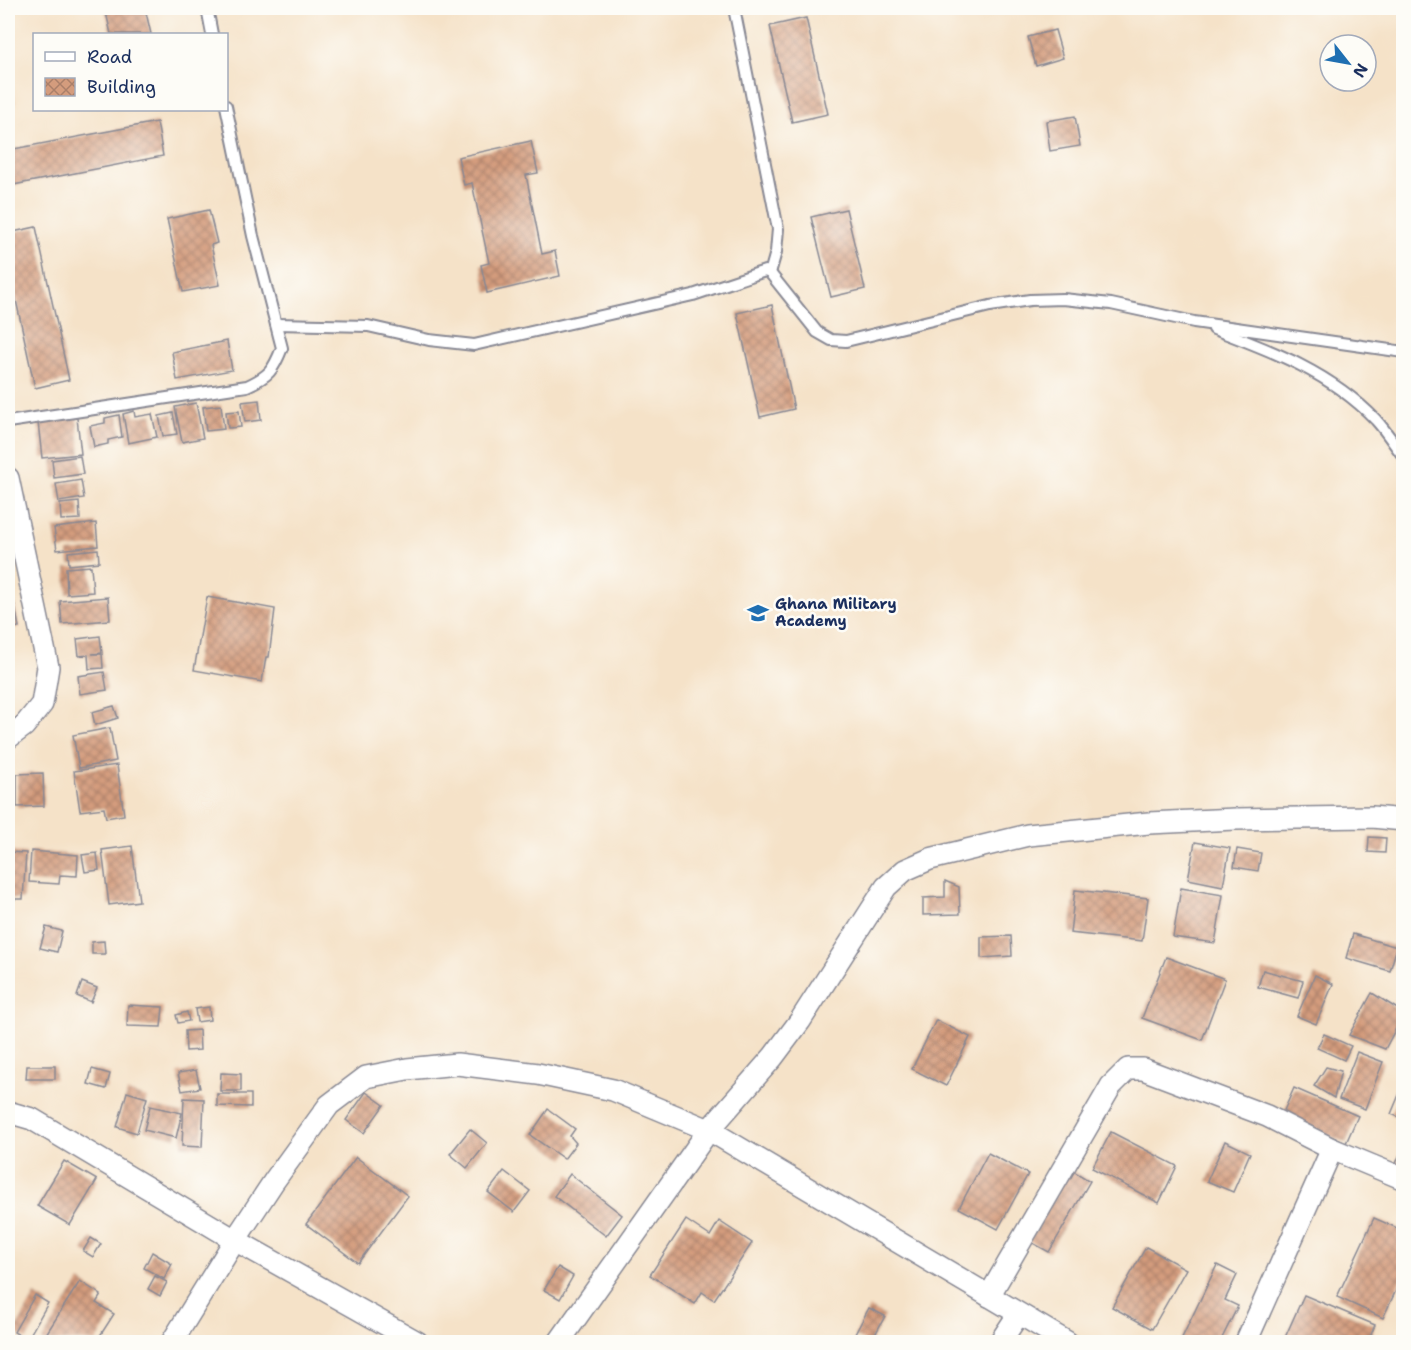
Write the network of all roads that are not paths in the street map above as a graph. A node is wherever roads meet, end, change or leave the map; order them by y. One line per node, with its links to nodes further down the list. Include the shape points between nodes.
1 (207, 8): 3 (lane)
2 (734, 8): 5 (lane, via 778,229)
3 (212, 33)
4 (227, 111): 7 (lane)
5 (770, 273): 6 (lane, via 817,332 831,340 846,341 1030,300 1111,304); 7 (lane, via 765,271 693,295 474,345 429,340 368,326)
6 (1194, 322): 8 (lane); 10 (lane, via 1270,350 1313,371 1348,394 1377,421)
7 (276, 324): 9 (lane, via 282,348 275,365 267,377 247,386)
8 (1404, 352)
9 (8, 422)
10 (1404, 457)
11 (9, 491): 12 (street, via 48,667 42,704)
12 (8, 738)
13 (1404, 820): 15 (street, via 1236,819 1028,835 930,859 905,870 886,887 800,1022)
14 (8, 1112): 18 (street, via 32,1119)
15 (709, 1130): 18 (street, via 613,1090 538,1074 457,1064 366,1077 329,1105); 19 (street); 23 (street)
16 (1332, 1149): 17 (street); 19 (street, via 1267,1116 1143,1069 1128,1069 1111,1086); 26 (street)
17 (1404, 1179)
18 (235, 1240): 21 (street); 22 (street)
19 (989, 1296): 20 (street)
20 (1018, 1315): 24 (street); 25 (street)
21 (172, 1342)
22 (417, 1342)
23 (559, 1342)
24 (1000, 1342)
25 (1067, 1342)
26 (1246, 1342)

